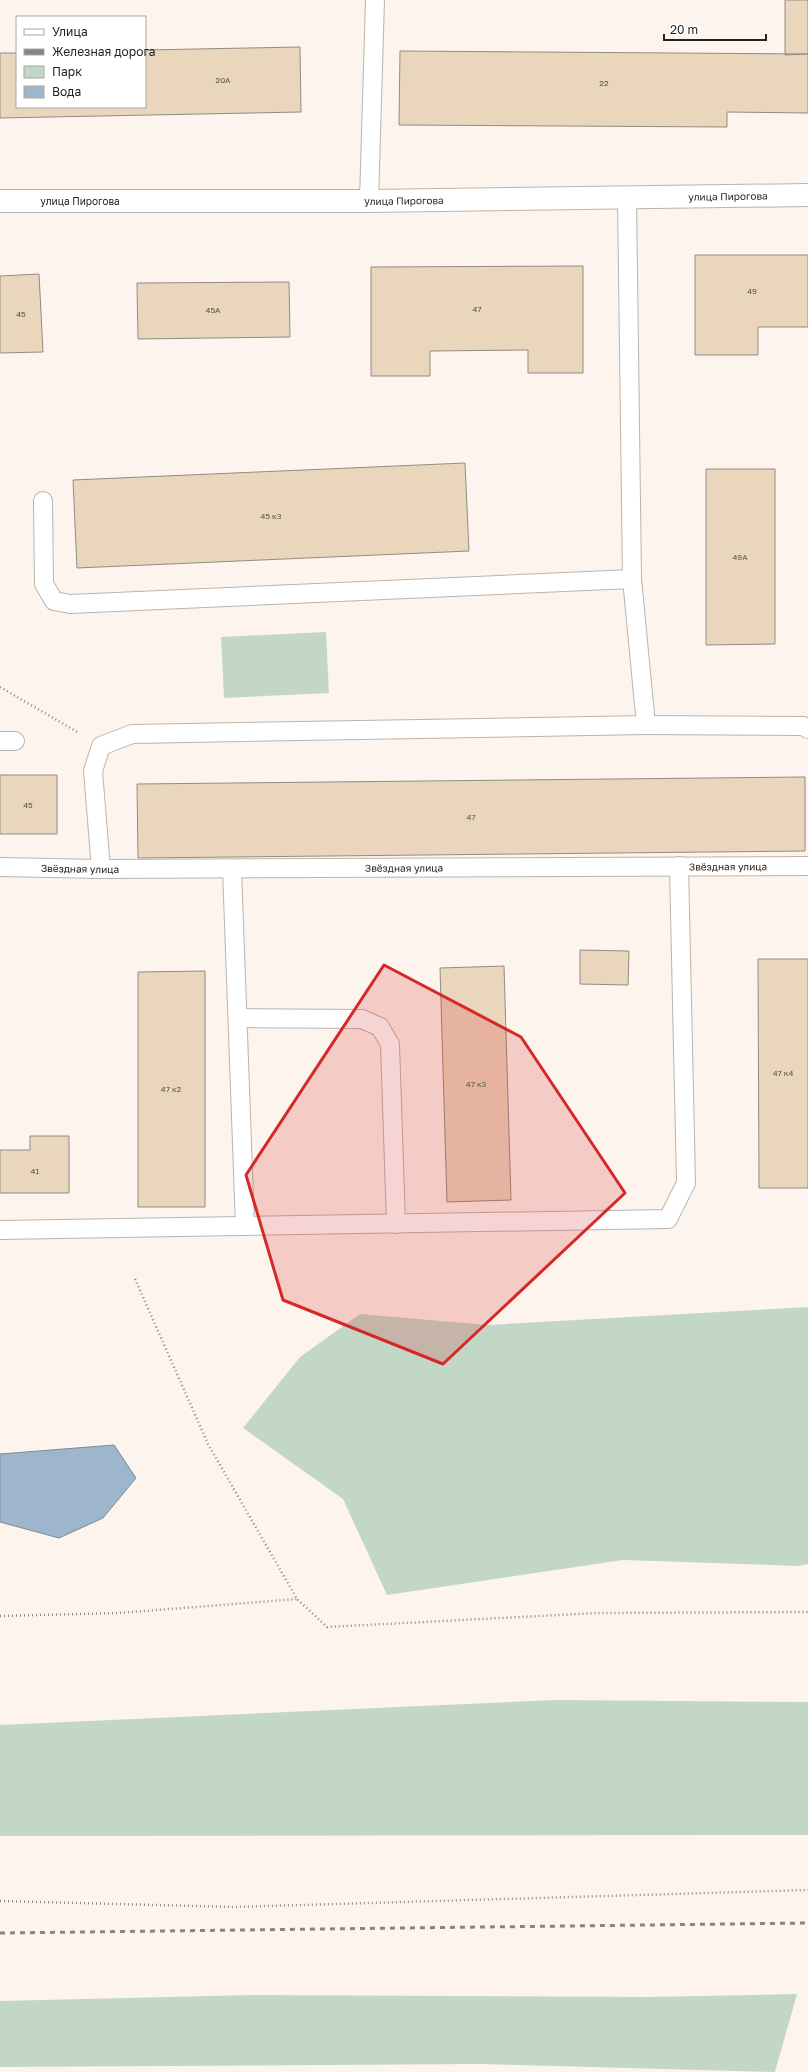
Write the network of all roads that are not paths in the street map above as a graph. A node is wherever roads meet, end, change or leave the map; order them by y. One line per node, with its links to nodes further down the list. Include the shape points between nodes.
1 (375, 0): 5 (lane)
2 (808, 195): 3 (street, улица Пирогова)
3 (627, 197): 5 (street, улица Пирогова); 7 (lane)
4 (0, 201): 5 (street, улица Пирогова)
5 (369, 201)
6 (44, 501): 7 (lane, via 44,584 54,600 70,604)
7 (632, 579): 8 (lane)
8 (646, 725): 9 (lane, via 803,726); 13 (lane, via 132,734 102,746 93,771)
9 (808, 729)
10 (680, 866): 11 (lane, Звёздная улица); 14 (lane, Звёздная улица); 16 (lane, via 686,1183 668,1219)
11 (808, 866)
12 (0, 868): 13 (lane, Звёздная улица)
13 (101, 869): 14 (lane, Звёздная улица)
14 (232, 869): 15 (lane)
15 (238, 1018): 16 (lane, via 362,1019 380,1027 390,1044); 17 (lane)
16 (396, 1224): 17 (lane)
17 (245, 1226): 18 (lane)
18 (0, 1230)

